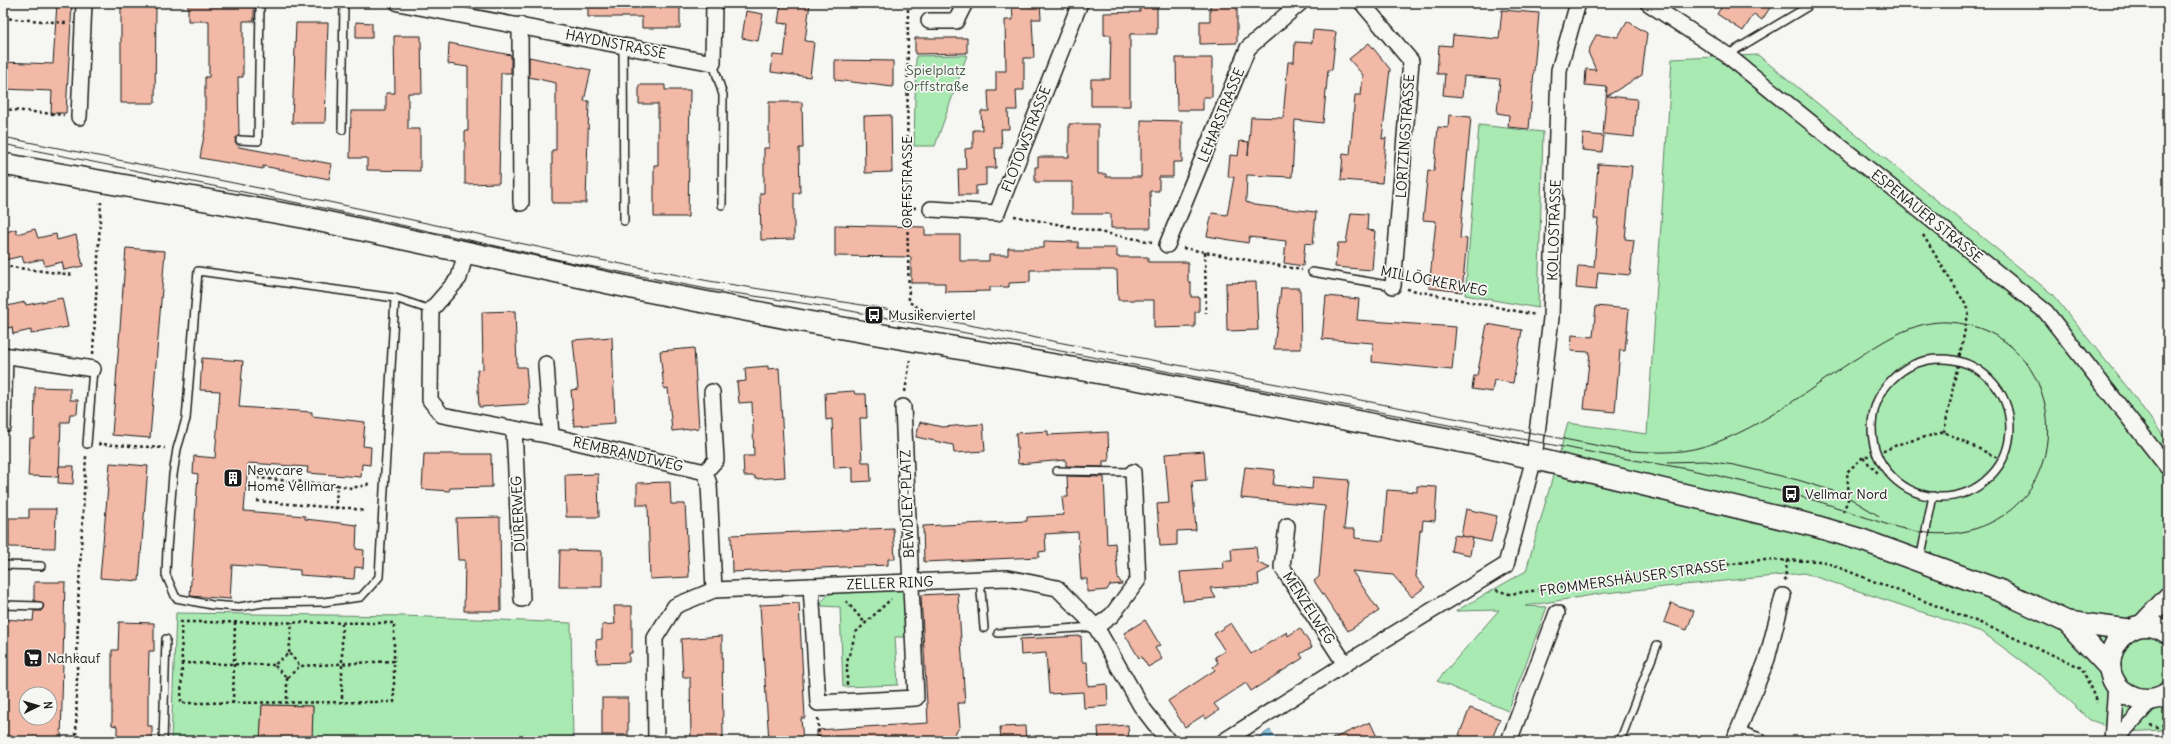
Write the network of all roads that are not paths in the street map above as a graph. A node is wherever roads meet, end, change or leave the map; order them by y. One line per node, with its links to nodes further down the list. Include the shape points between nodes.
1 (84, 3): 18 (street)
2 (260, 3): 20 (lane, via 258,141)
3 (344, 3): 19 (lane)
4 (398, 3): 14 (street, HAYDNSTRASSE)
5 (714, 3): 17 (street)
6 (965, 3): 13 (street, via 956,22)
7 (1080, 3): 24 (street, FLOTOWSTRASSE, via 997,213)
8 (1300, 3): 26 (street, LEHARSTRASSE, via 1248,48)
9 (1362, 3): 29 (street, LORTZINGSTRASSE, via 1411,61)
10 (1578, 3): 41 (street, KOLLOSTRASSE, via 1559,70 1550,318)
11 (1648, 3): 16 (street, ESPENAUER STRASSE)
12 (1807, 7): 16 (lane)
13 (929, 21)
14 (520, 25): 15 (street, HAYDNSTRASSE); 22 (street)
15 (623, 46): 17 (street, HAYDNSTRASSE); 25 (lane)
16 (1727, 55): 42 (street, ESPENAUER STRASSE, via 2046,312)
17 (713, 63): 23 (lane, via 723,95)
18 (79, 116)
19 (342, 130)
20 (240, 140)
21 (3, 164): 27 (main road, via 302,217)
22 (521, 203)
23 (722, 205)
24 (931, 209)
25 (624, 221)
26 (1167, 245)
27 (466, 252): 31 (street, via 459,278); 41 (main road, via 916,347 1152,382 1474,444)
28 (1312, 272): 29 (lane, MILLÖCKERWEG)
29 (1393, 286)
30 (394, 298): 30 (lane, via 198,271 186,419 177,449 170,504 166,575 176,598 239,607 262,603 324,602 361,597 379,577); 31 (lane)
31 (431, 310): 38 (street, REMBRANDTWEG, via 430,400 442,414)
32 (6, 356): 34 (street); 37 (lane)
33 (546, 364): 39 (street)
34 (93, 369): 40 (lane)
35 (712, 392): 44 (street, via 716,460)
36 (903, 407): 52 (street, BEWDLEY-PLATZ)
37 (7, 428)
38 (514, 430): 39 (street, REMBRANDTWEG); 57 (street, DÜRERWEG)
39 (551, 436): 44 (street, REMBRANDTWEG)
40 (87, 444)
41 (1534, 458): 48 (main road, via 1815,526); 69 (street, via 1506,565)
42 (2168, 468)
43 (1056, 471): 45 (lane)
44 (705, 472): 54 (street, via 709,484)
45 (1133, 472): 62 (street, via 1138,580 1112,615)
46 (1933, 496): 46 (lane, via 1911,490 1898,482 1887,469 1877,454 1870,432 1873,410 1883,389 1901,371 1917,363 1957,361 1976,367 1992,378 2004,396 2010,413 2011,431 2007,452 1985,482 1968,491); 48 (lane)
47 (1287, 526): 69 (street, MENZELWEG, via 1282,567)
48 (1920, 560): 61 (main road, via 2001,591)
49 (3, 565): 50 (lane)
50 (41, 566)
51 (980, 579): 52 (street, ZELLER RING); 62 (street, ZELLER RING, via 1007,578 1057,588); 63 (lane)
52 (910, 582): 53 (street, ZELLER RING); 53 (street, BEWDLEY-PLATZ, via 916,698 847,702 818,703)
53 (812, 586): 54 (street, ZELLER RING)
54 (714, 590): 74 (street, ZELLER RING, via 675,606 655,638)
55 (1783, 596): 72 (street, via 1766,659)
56 (2168, 596): 64 (street)
57 (522, 599)
58 (3, 605): 59 (lane)
59 (39, 606)
60 (1557, 614): 77 (street)
61 (2066, 622): 64 (main road); 70 (main road)
62 (1096, 626): 65 (lane); 75 (street, ZELLER RING, via 1141,706)
63 (984, 628)
64 (2134, 628): 66 (main road, via 2151,626); 70 (main road, via 2120,636 2114,645 2110,656)
65 (998, 633)
66 (2168, 633)
67 (166, 639): 73 (lane)
68 (1657, 645): 78 (lane)
69 (1345, 664): 76 (street)
70 (2113, 676): 71 (main road, via 2130,696 2142,700); 80 (street)
71 (2163, 696): 80 (street)
72 (1736, 737): 79 (street)
73 (163, 741)
74 (656, 741)
75 (1168, 741)
76 (1224, 741)
77 (1509, 741)
78 (1620, 741)
79 (1759, 741)
80 (2113, 741)

